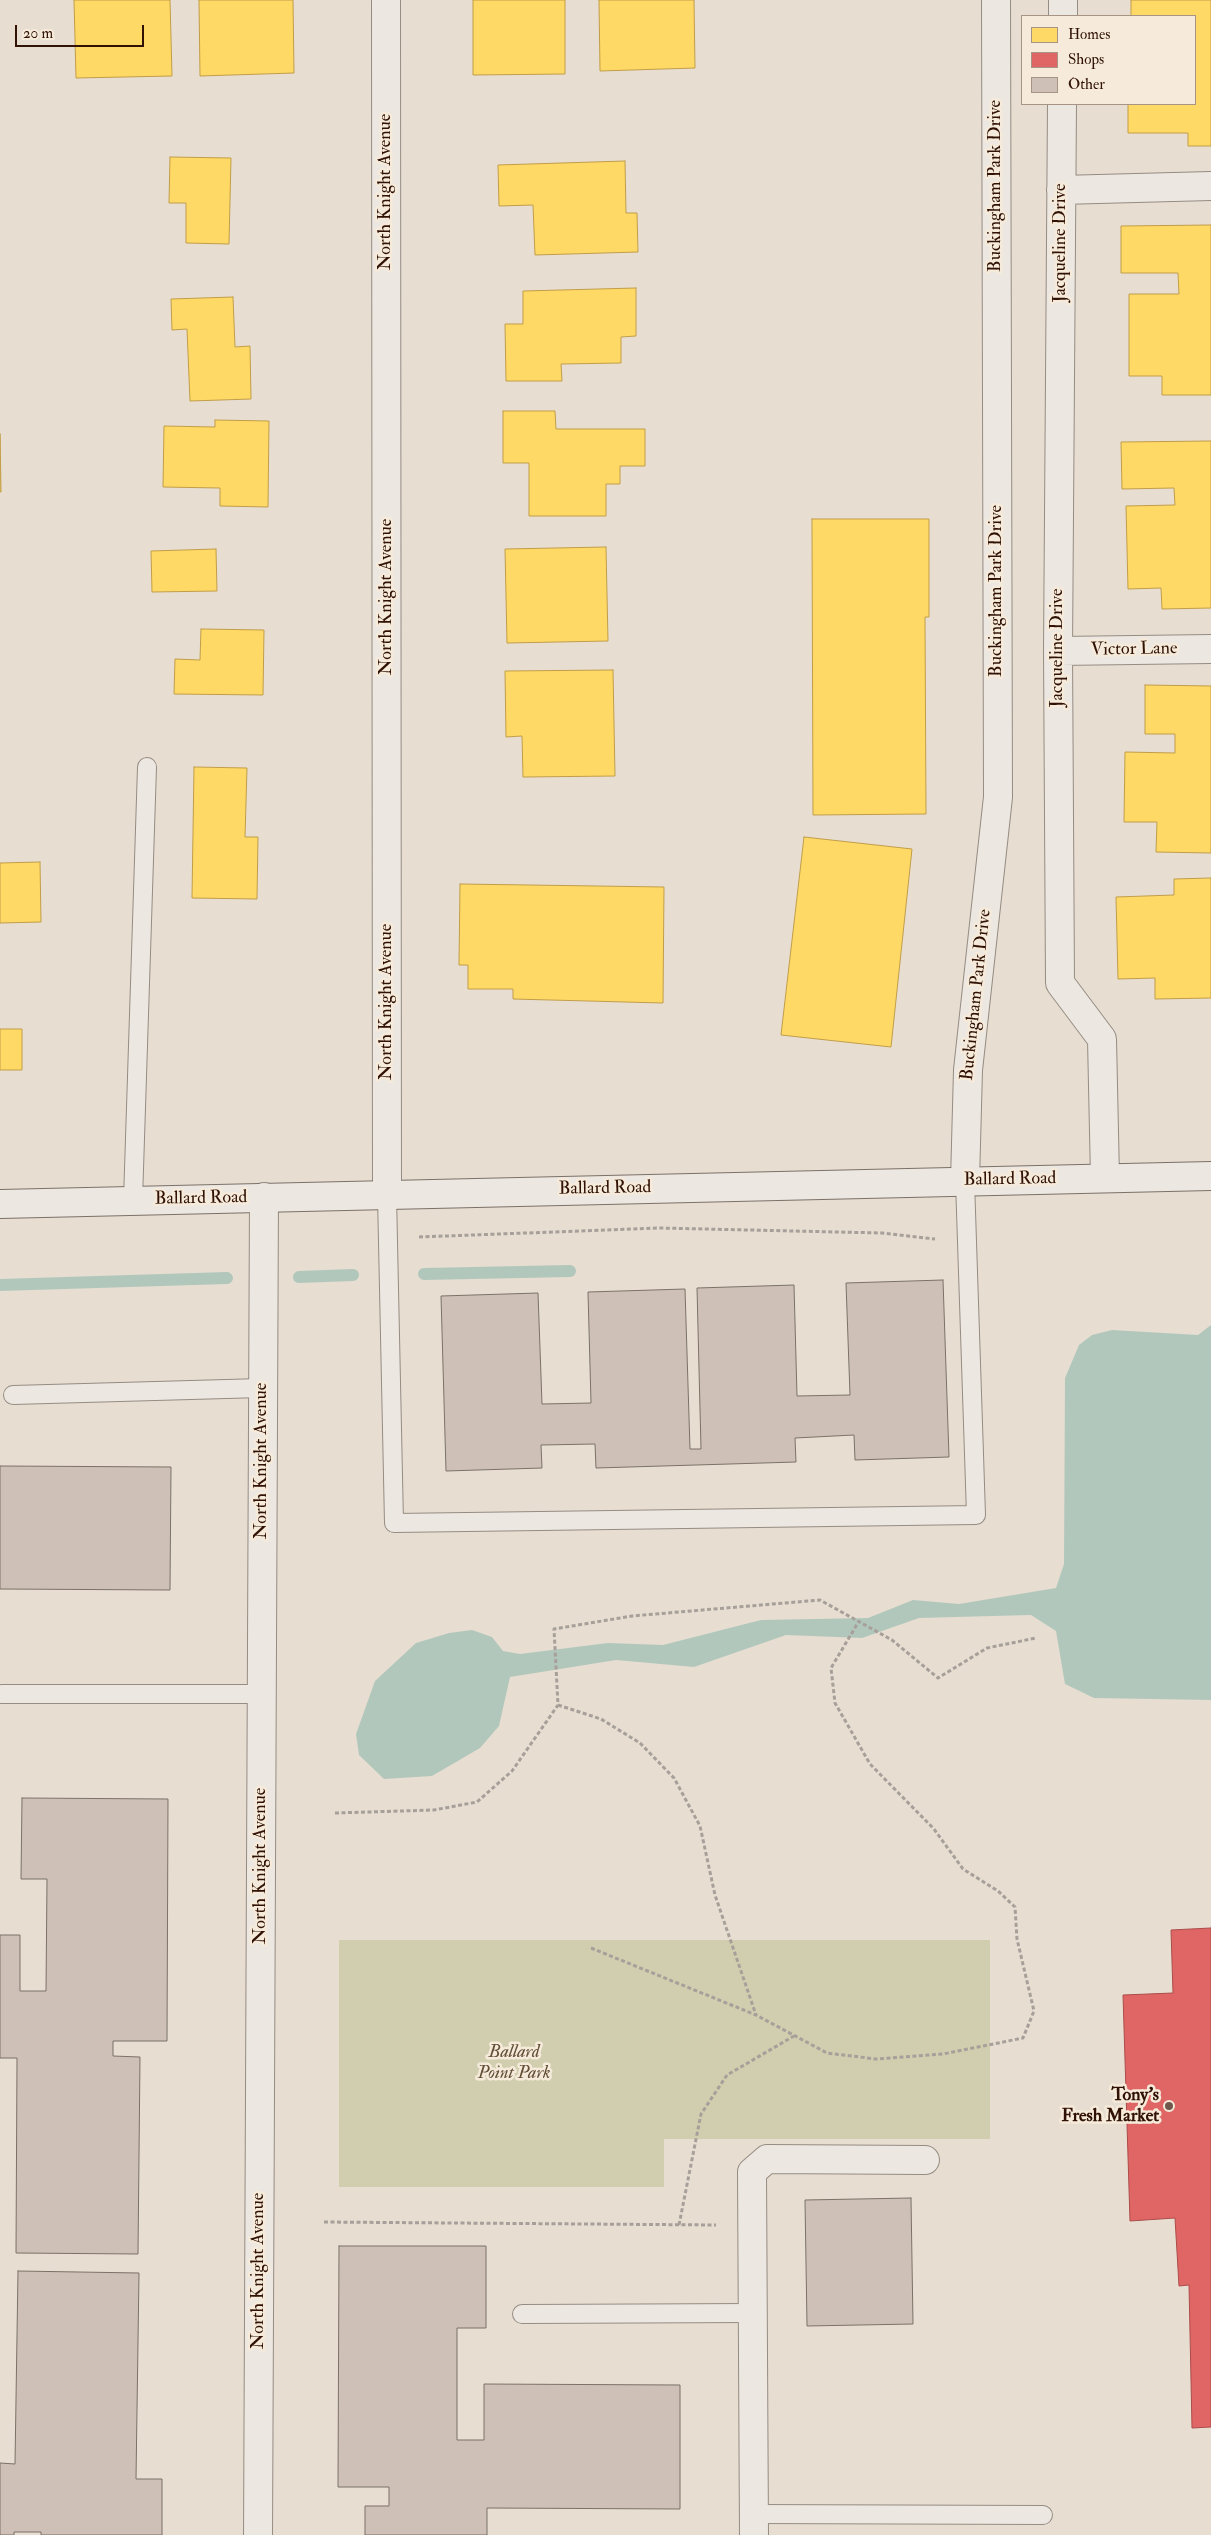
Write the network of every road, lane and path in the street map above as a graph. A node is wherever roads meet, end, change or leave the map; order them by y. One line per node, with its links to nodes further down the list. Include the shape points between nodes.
1 (386, 0): 14 (street, North Knight Avenue)
2 (996, 0): 13 (street, Buckingham Park Drive, via 998,797 968,1070)
3 (1063, 0): 4 (street)
4 (1063, 15)
5 (1062, 105): 7 (street, Jacqueline Drive)
6 (1211, 186): 7 (street)
7 (1062, 190): 9 (street, Jacqueline Drive)
8 (1211, 648): 9 (street, Victor Lane)
9 (1058, 651): 12 (street, Jacqueline Drive, via 1060,983 1102,1039)
10 (147, 767): 16 (lane)
11 (1211, 1176): 12 (street, Ballard Road)
12 (1105, 1178): 13 (street, Ballard Road)
13 (964, 1181): 14 (street, Ballard Road); 14 (lane, via 976,1515 394,1523)
14 (387, 1194): 15 (street, Ballard Road)
15 (264, 1197): 16 (street, Ballard Road); 20 (street, North Knight Avenue)
16 (132, 1200): 17 (street, Ballard Road)
17 (0, 1204)
18 (417, 1237): 19 (path, via 660,1228 882,1233)
19 (936, 1239)
20 (262, 1388): 21 (lane); 25 (street, North Knight Avenue)
21 (13, 1395)
22 (859, 1623): 23 (path, via 892,1640 938,1678 987,1648); 26 (path, via 820,1600 632,1616 554,1629); 30 (path, via 831,1668 835,1703 870,1764 934,1829 963,1869 998,1891 1015,1907 1017,1939 1034,2011 1023,2038 943,2054 876,2059 826,2054)
23 (1036, 1638)
24 (2, 1694): 25 (lane)
25 (261, 1694): 39 (street, North Knight Avenue)
26 (558, 1705): 27 (path, via 512,1770 477,1802 434,1810); 29 (path, via 601,1719 632,1738 674,1778 700,1826 715,1895)
27 (336, 1813)
28 (591, 1948): 29 (path)
29 (756, 2015): 30 (path)
30 (794, 2036): 33 (path, via 728,2075 701,2114)
31 (925, 2160): 34 (street, via 767,2159 752,2172)
32 (324, 2222): 33 (path)
33 (679, 2225): 34 (path)
34 (752, 2226): 35 (street)
35 (752, 2313): 36 (lane); 38 (street)
36 (522, 2314)
37 (1043, 2515): 38 (lane)
38 (754, 2524)
39 (258, 2535)

